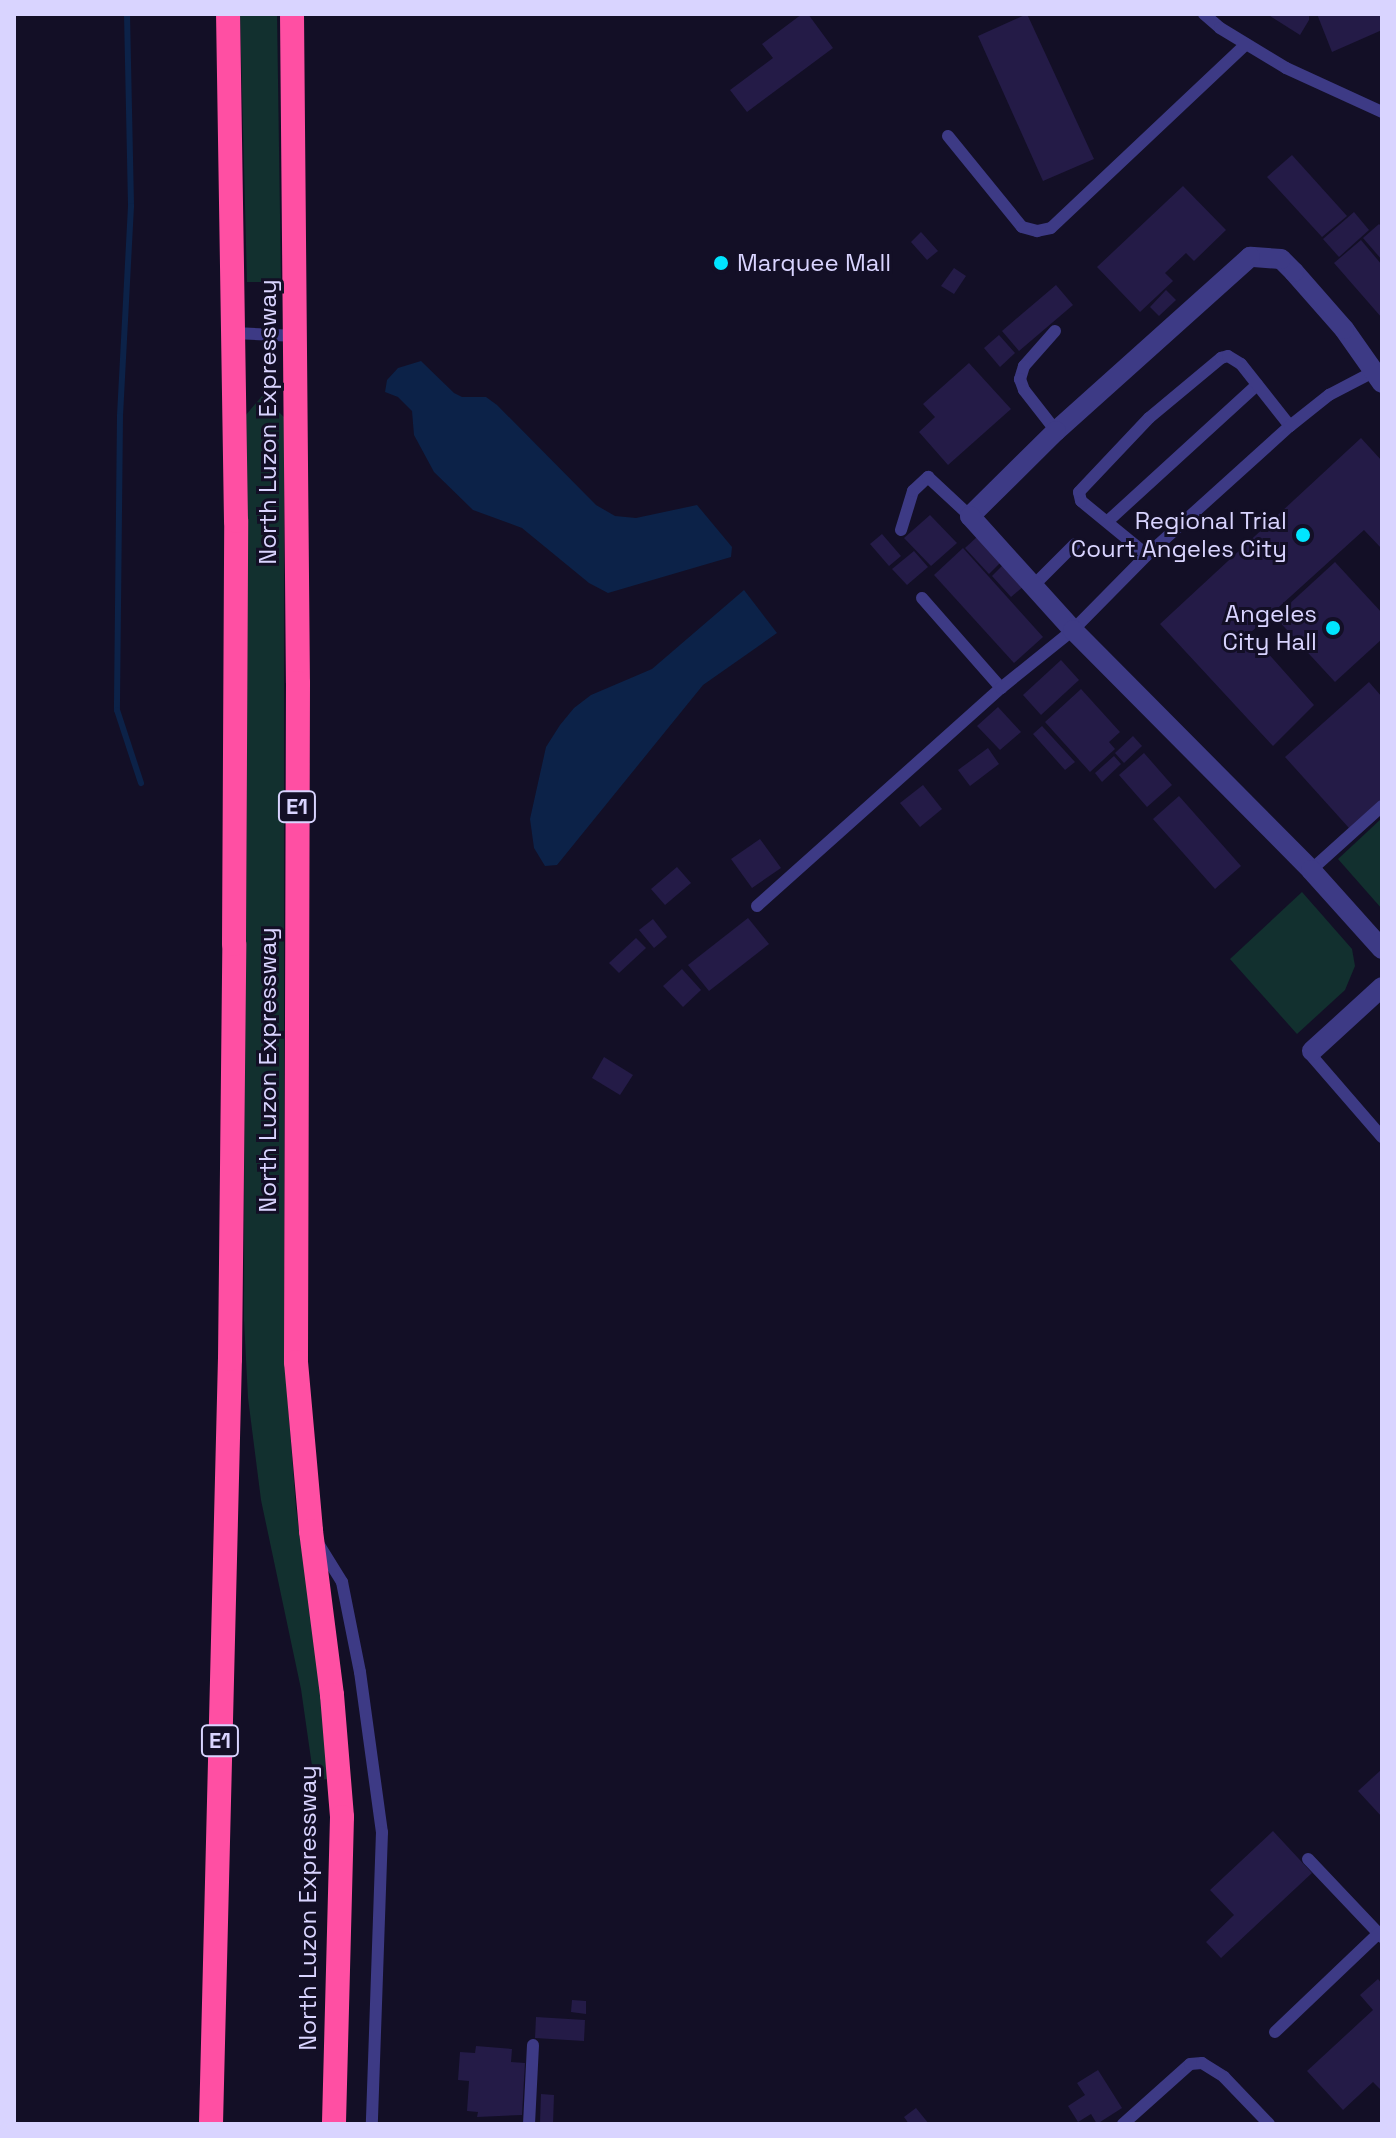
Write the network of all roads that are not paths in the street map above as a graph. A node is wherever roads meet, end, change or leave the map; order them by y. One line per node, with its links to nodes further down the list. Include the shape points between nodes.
1 (228, 14): 8 (highway, North Luzon Expressway / E1)
2 (292, 14): 9 (highway, North Luzon Expressway / E1)
3 (1204, 14): 4 (lane)
4 (1246, 44): 5 (lane, via 1299,75); 6 (lane, via 1051,228 1022,227)
5 (1382, 112)
6 (948, 136)
7 (1055, 331): 13 (lane, via 1024,366 1020,379)
8 (234, 333): 9 (lane); 35 (highway, North Luzon Expressway / E1, via 230,1344)
9 (295, 336): 30 (highway, North Luzon Expressway / E1, via 296,1348)
10 (1379, 376): 12 (lane, via 1329,395); 13 (street, via 1294,272 1281,259 1260,255 1250,257)
11 (1257, 385): 12 (lane); 15 (lane); 15 (lane, via 1235,359 1221,358 1149,418 1079,492 1081,501)
12 (1290, 426): 18 (lane)
13 (1056, 431): 14 (street)
14 (970, 516): 16 (lane, via 928,477 913,491); 19 (street)
15 (1108, 521): 18 (lane)
16 (901, 530)
17 (1075, 544): 19 (lane)
18 (1147, 555): 21 (lane)
19 (1033, 586): 21 (street)
20 (922, 598): 22 (lane)
21 (1073, 630): 22 (lane); 24 (street)
22 (1001, 688): 25 (lane)
23 (1382, 806): 24 (lane)
24 (1315, 874): 26 (street)
25 (757, 906)
26 (1382, 949)
27 (1382, 987): 28 (street)
28 (1311, 1052): 29 (lane)
29 (1382, 1137)
30 (311, 1531): 36 (highway, North Luzon Expressway / E1, via 342,1817); 37 (lane, via 342,1582 382,1832)
31 (1308, 1859): 32 (lane)
32 (1380, 1935): 33 (lane)
33 (1275, 2032)
34 (533, 2045): 38 (lane)
35 (211, 2124)
36 (334, 2124)
37 (372, 2124)
38 (529, 2124)
39 (1123, 2124): 40 (lane, via 1190,2064 1202,2063 1224,2077)
40 (1269, 2124)

